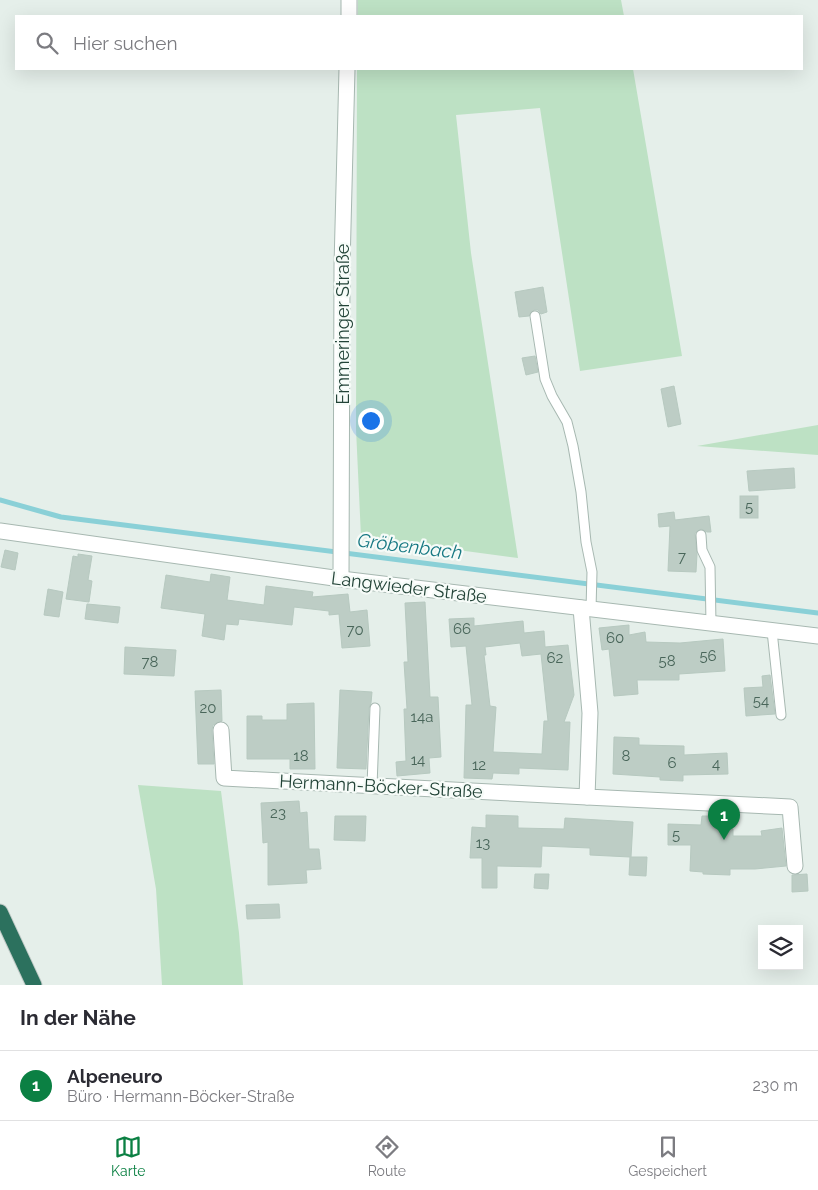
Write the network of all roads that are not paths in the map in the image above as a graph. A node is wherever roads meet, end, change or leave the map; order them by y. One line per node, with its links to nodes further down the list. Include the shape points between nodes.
1 (349, 0): 2 (street)
2 (349, 15)
3 (347, 70): 7 (street, Emmeringer Straße, via 342,266)
4 (535, 316): 8 (lane, via 545,379 567,422 573,446 592,572)
5 (0, 531): 7 (street, Langwieder Straße)
6 (701, 535): 9 (lane, via 702,550 710,567)
7 (342, 571): 8 (street, Langwieder Straße)
8 (588, 604): 9 (street, Langwieder Straße); 16 (street, via 590,713)
9 (711, 624): 10 (street, Langwieder Straße)
10 (772, 631): 11 (street, Langwieder Straße); 13 (lane)
11 (818, 636)
12 (375, 708): 15 (lane)
13 (781, 714)
14 (221, 730): 15 (street, Hermann-Böcker-Straße, via 224,778)
15 (372, 786): 16 (street, Hermann-Böcker-Straße)
16 (587, 797): 17 (street, Hermann-Böcker-Straße, via 790,807)
17 (795, 866)
18 (0, 912): 19 (highway)
19 (34, 985)

